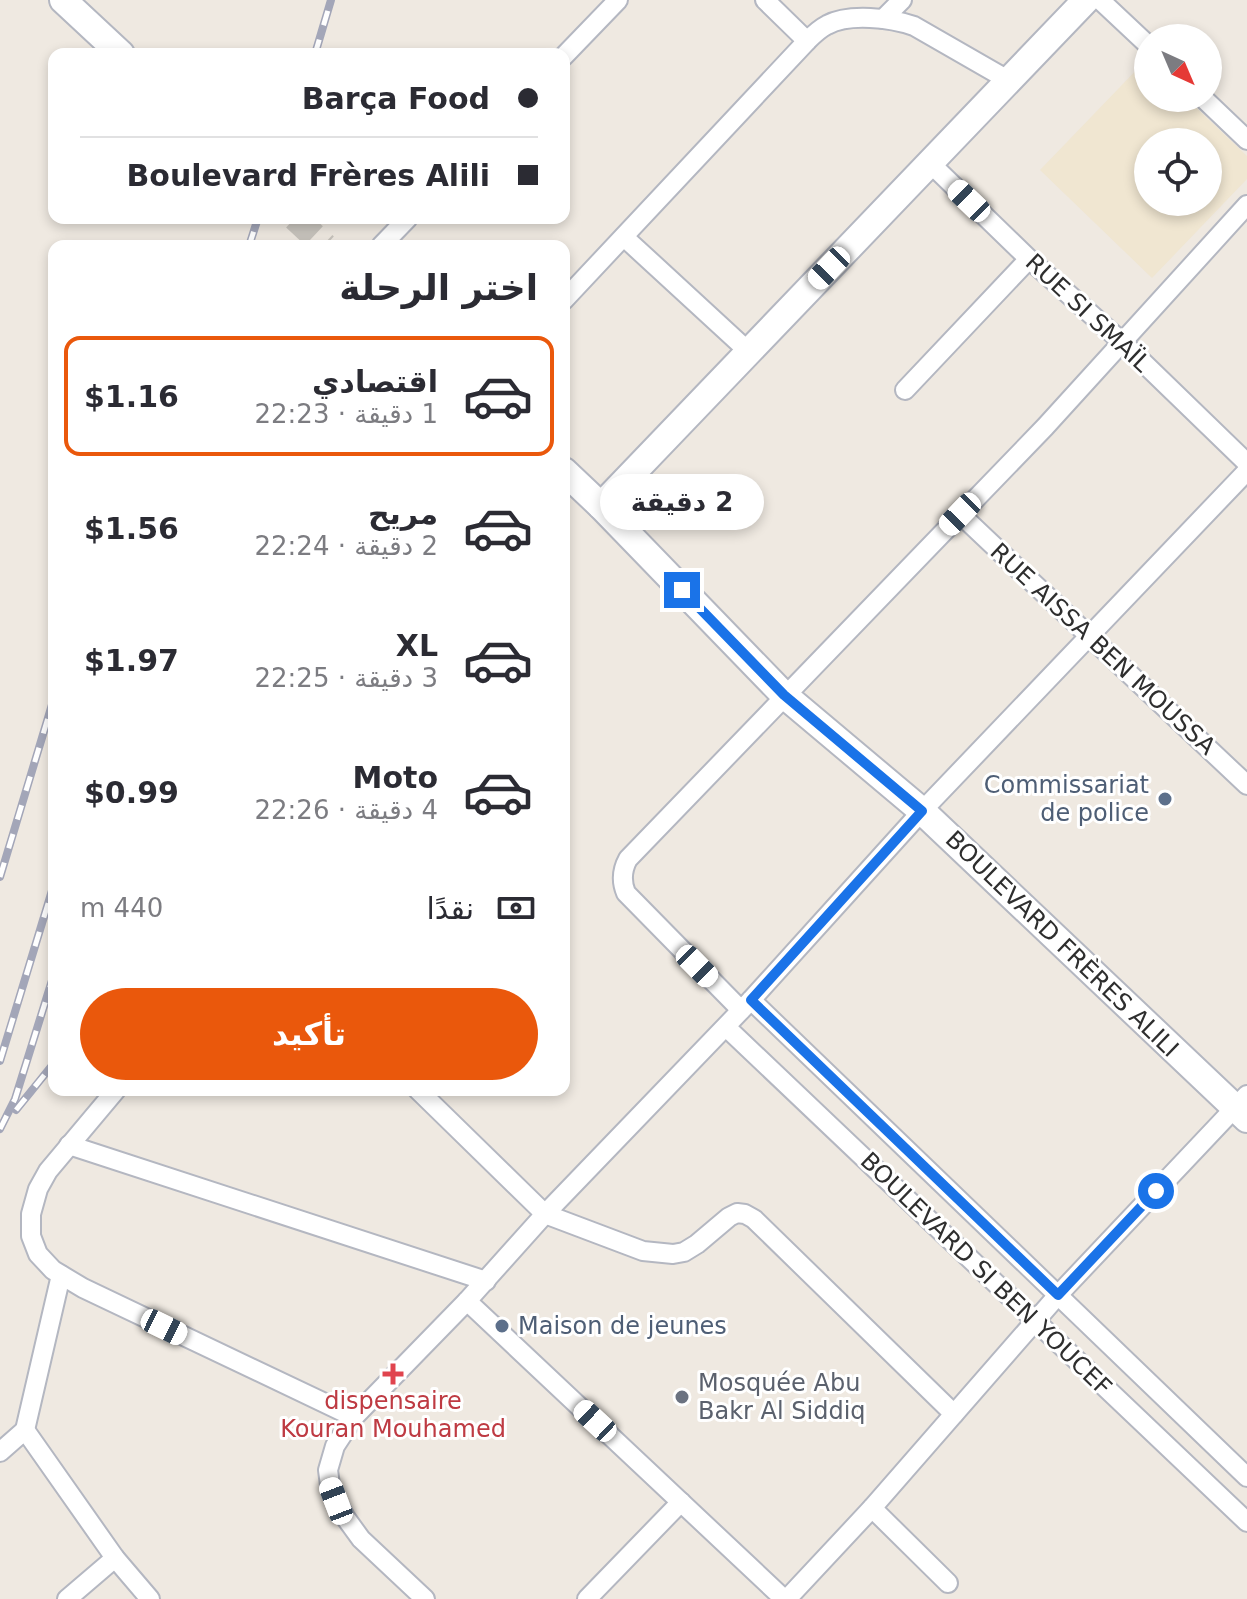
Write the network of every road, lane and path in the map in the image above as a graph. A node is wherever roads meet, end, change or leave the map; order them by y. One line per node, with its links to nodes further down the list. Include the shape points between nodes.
1 (63, 0): 10 (main road)
2 (618, 0): 11 (street)
3 (902, 0): 7 (street)
4 (1086, 0): 12 (main road)
5 (1100, 0): 8 (street)
6 (767, 1): 9 (street)
7 (883, 19): 9 (street, via 836,21); 12 (street, via 914,26)
8 (1134, 32)
9 (807, 41): 18 (street)
10 (115, 48)
11 (570, 50)
12 (1008, 80): 15 (main road)
13 (1218, 112): 14 (street)
14 (1247, 140)
15 (930, 163): 20 (street, RUE SI SMAÏL); 23 (main road)
16 (1247, 205): 22 (street)
17 (402, 224): 19 (street)
18 (624, 237): 21 (street); 23 (street)
19 (387, 240)
20 (1029, 259): 22 (street, RUE SI SMAÏL); 24 (street)
21 (570, 294)
22 (1122, 342): 25 (street, RUE SI SMAÏL); 29 (street)
23 (749, 352): 28 (main road)
24 (905, 390)
25 (1247, 463)
26 (1247, 471): 30 (street)
27 (570, 477): 28 (main road, BOULEVARD FRÈRES ALILI)
28 (601, 506): 31 (main road, BOULEVARD FRÈRES ALILI)
29 (960, 514): 30 (street, RUE AISSA BEN MOUSSA); 31 (street)
30 (1089, 637): 32 (street, RUE AISSA BEN MOUSSA); 33 (street)
31 (784, 695): 33 (main road, BOULEVARD FRÈRES ALILI); 34 (street, BOULEVARD SI BEN YOUCEF, via 628,859 622,873 631,900)
32 (1247, 785)
33 (922, 811): 34 (street); 38 (main road, BOULEVARD FRÈRES ALILI)
34 (746, 1005): 35 (street); 43 (street, BOULEVARD SI BEN YOUCEF)
35 (726, 1027): 40 (street); 45 (street, BOULEVARD SI BEN YOUCEF)
36 (111, 1096): 39 (street)
37 (424, 1096): 40 (street)
38 (1243, 1107): 43 (street)
39 (69, 1145): 41 (street, via 38,1189 31,1214 38,1254); 42 (street)
40 (545, 1214): 42 (street); 46 (street, via 643,1251 673,1254 697,1244 729,1217 745,1214)
41 (61, 1275): 47 (street); 48 (street)
42 (486, 1281): 44 (street)
43 (1058, 1295): 45 (street); 50 (street, BOULEVARD SI BEN YOUCEF)
44 (467, 1301): 47 (street); 51 (street)
45 (1035, 1321): 46 (street); 53 (street, BOULEVARD SI BEN YOUCEF)
46 (954, 1414): 52 (street)
47 (348, 1424): 58 (street, via 328,1470 336,1501 361,1539)
48 (25, 1430): 49 (street); 54 (street)
49 (0, 1452)
50 (1247, 1477)
51 (681, 1502): 59 (street); 60 (street)
52 (872, 1508): 55 (street); 60 (street)
53 (1247, 1522)
54 (115, 1558): 56 (street); 57 (street)
55 (948, 1583)
56 (67, 1599)
57 (150, 1599)
58 (425, 1599)
59 (587, 1599)
60 (785, 1599)

